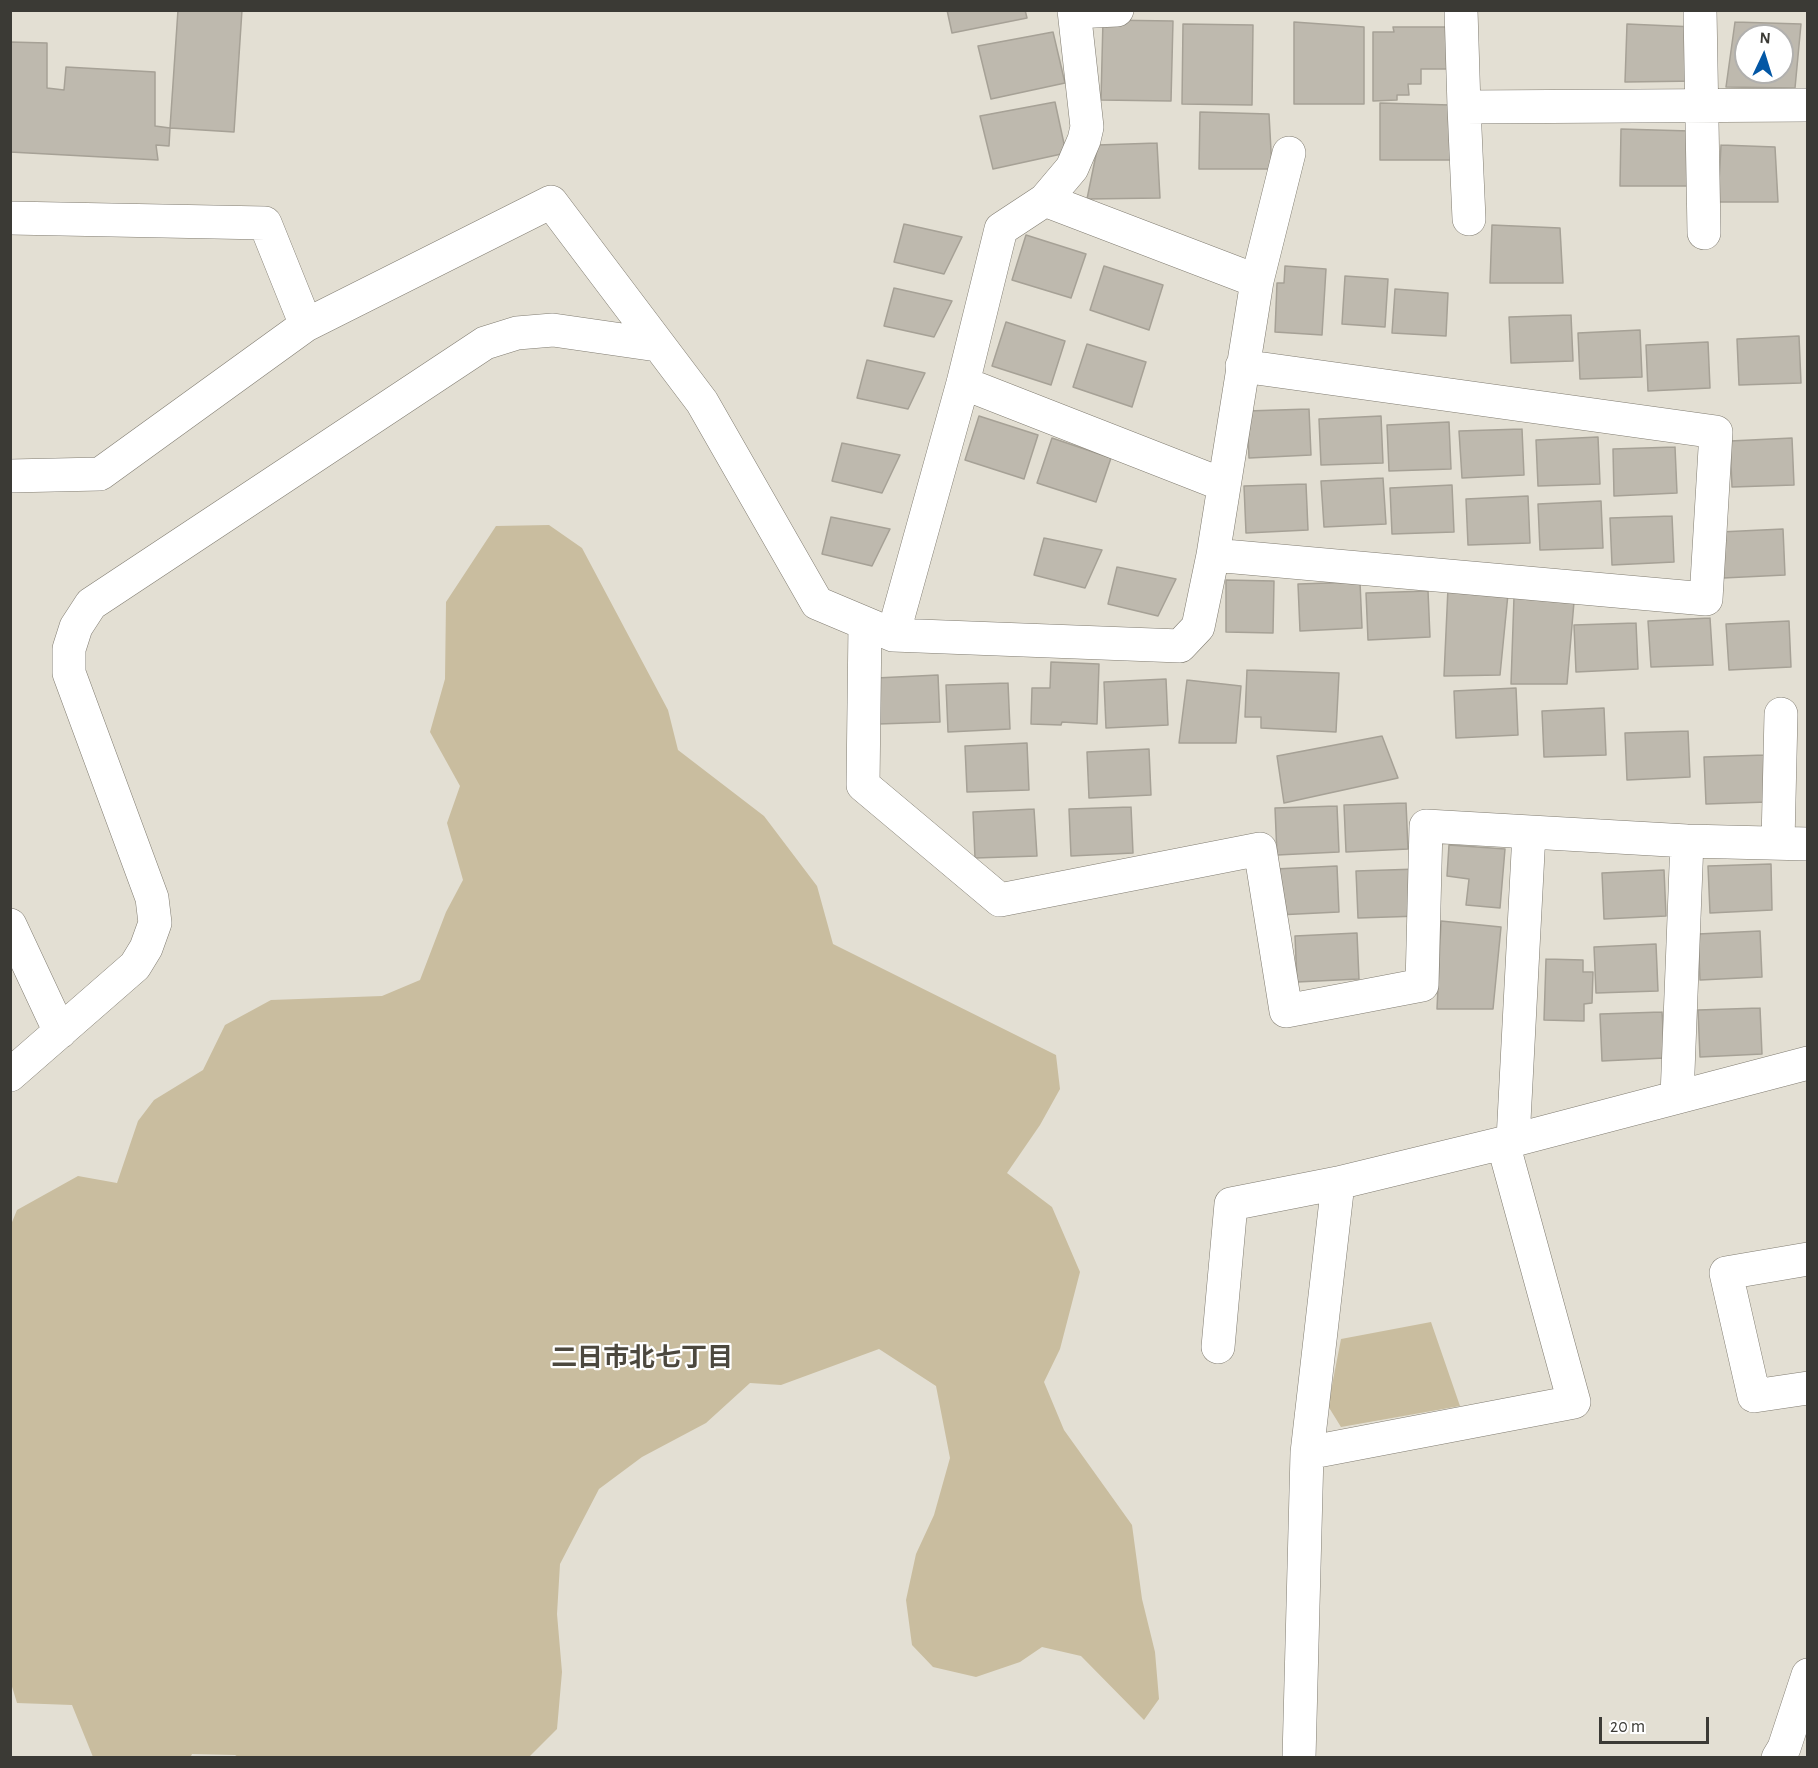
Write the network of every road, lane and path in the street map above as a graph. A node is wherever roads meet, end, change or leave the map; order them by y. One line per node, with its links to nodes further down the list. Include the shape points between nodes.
1 (1117, 10): 4 (street)
2 (1461, 10): 7 (street)
3 (1700, 10): 5 (street)
4 (1074, 11): 9 (street, via 1087,127 1072,168)
5 (1702, 105): 6 (street); 7 (street); 12 (street)
6 (1808, 105)
7 (1464, 107): 11 (street)
8 (1289, 153): 13 (street)
9 (1045, 200): 13 (street); 17 (street, via 1001,229)
10 (10, 218): 14 (street, via 265,223)
11 (1469, 219)
12 (1704, 233)
13 (1257, 281): 16 (street)
14 (306, 325): 15 (street, via 551,202); 18 (street, via 100,474)
15 (657, 345): 21 (street, via 702,402 817,603); 27 (street, via 553,330 517,333 485,343 91,604 76,627 69,649 69,673 152,898 155,922 135,966)
16 (1242, 366): 19 (street); 20 (street, via 1716,432 1706,599)
17 (963, 383): 19 (street); 21 (street)
18 (10, 476)
19 (1224, 485): 20 (street)
20 (1213, 555): 21 (street, via 1198,627 1180,646)
21 (879, 629): 23 (street, via 863,785 1000,900 1260,849 1286,1011 1422,985 1426,826)
22 (1780, 714): 25 (street)
23 (1529, 833): 24 (street); 31 (street)
24 (1687, 841): 25 (street); 30 (street)
25 (1793, 843)
26 (10, 925): 27 (street)
27 (60, 1032): 29 (street)
28 (1808, 1063): 30 (street)
29 (10, 1075)
30 (1677, 1098): 31 (street)
31 (1508, 1142): 32 (street); 36 (street, via 1574,1402)
32 (1338, 1183): 34 (street, via 1231,1204); 36 (street)
33 (1808, 1259): 35 (street, via 1726,1273 1754,1396)
34 (1218, 1347)
35 (1808, 1388)
36 (1307, 1453): 38 (street)
37 (1808, 1675): 39 (street)
38 (1299, 1758)
39 (1778, 1758)

